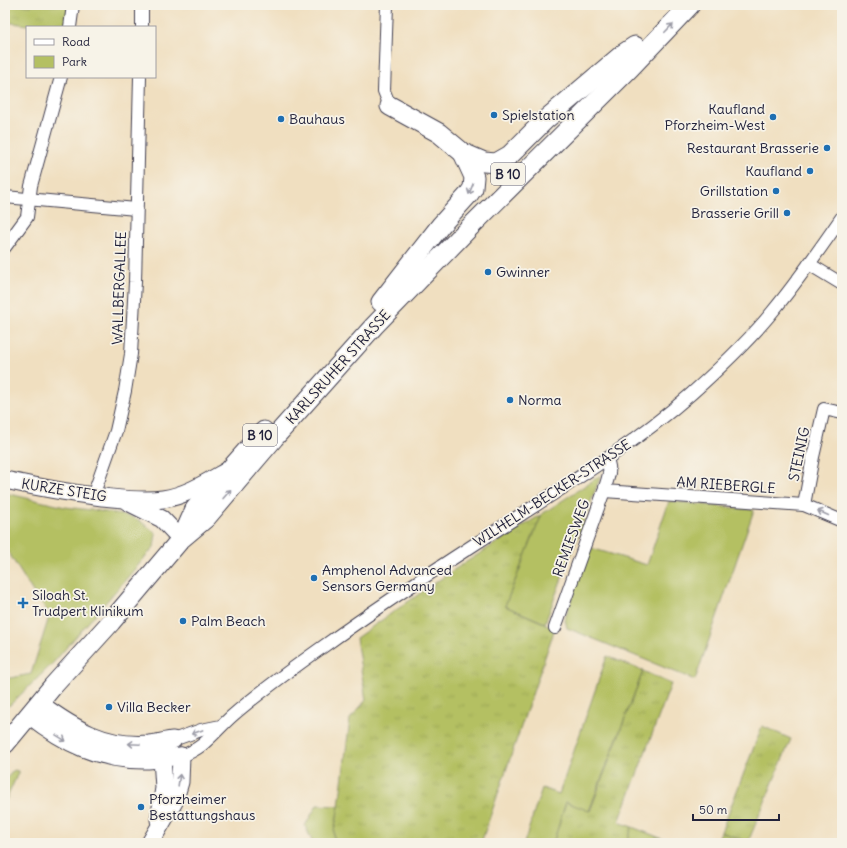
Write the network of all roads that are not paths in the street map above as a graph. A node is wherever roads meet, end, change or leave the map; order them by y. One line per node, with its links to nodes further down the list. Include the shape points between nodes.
1 (72, 5): 6 (street)
2 (142, 5): 7 (street)
3 (387, 5): 11 (street, via 384,91)
4 (673, 5): 8 (main road, KARLSRUHER STRASSE / B 10)
5 (690, 5): 31 (main road, KARLSRUHER STRASSE / B 10, one-way to 5, via 206,518 379,321)
6 (70, 26)
7 (142, 26)
8 (635, 46): 12 (main road, via 551,115 502,161 493,164); 20 (main road, KARLSRUHER STRASSE / B 10)
9 (61, 78): 14 (street)
10 (140, 78): 15 (street, WALLBERGALLEE)
11 (390, 106): 12 (main road, via 439,133)
12 (463, 153): 20 (main road, one-way to 20, via 474,177 473,188 436,230)
13 (5, 197): 14 (street)
14 (30, 200): 15 (street); 17 (street, via 27,217)
15 (136, 209): 26 (street, WALLBERGALLEE, via 131,354 116,431)
16 (842, 217): 18 (street, WILHELM-BECKER-STRASSE)
17 (5, 247)
18 (809, 264): 19 (street); 22 (street, WILHELM-BECKER-STRASSE, via 772,313 730,357 680,403)
19 (842, 284)
20 (382, 302): 23 (main road, KARLSRUHER STRASSE / B 10)
21 (842, 413): 29 (street, STEINIG, via 824,409)
22 (606, 459): 25 (street, REMIESWEG, via 610,469); 34 (street, WILHELM-BECKER-STRASSE, via 396,595 275,681)
23 (229, 469): 28 (street, KURZE STEIG, via 209,482 182,494); 31 (main road, KARLSRUHER STRASSE / B 10, via 195,509)
24 (5, 480): 26 (street, KURZE STEIG)
25 (604, 491): 29 (street, AM RIEBERGLE); 32 (street, REMIESWEG)
26 (92, 496): 27 (street, KURZE STEIG)
27 (124, 500): 28 (street, KURZE STEIG); 31 (street, KURZE STEIG, via 162,519)
28 (151, 500): 31 (street, via 170,513)
29 (804, 505): 30 (street, AM RIEBERGLE, one-way to 29)
30 (842, 521)
31 (181, 539): 33 (main road, B 10)
32 (555, 628)
33 (34, 709): 35 (street, WILHELM-BECKER-STRASSE, one-way to 33, via 129,744 96,737 80,731 56,716); 36 (main road, B 10); 38 (street, WILHELM-BECKER-STRASSE, one-way to 38, via 66,741 97,754 129,760)
34 (221, 726): 35 (street, WILHELM-BECKER-STRASSE, one-way to 35, via 200,730); 37 (street, WILHELM-BECKER-STRASSE, via 201,747)
35 (173, 740): 37 (street); 38 (street)
36 (5, 744)
37 (181, 756): 38 (street, WILHELM-BECKER-STRASSE); 39 (street, one-way to 37, via 174,802)
38 (162, 758): 39 (street, via 164,788)
39 (158, 827): 40 (street)
40 (150, 843)

